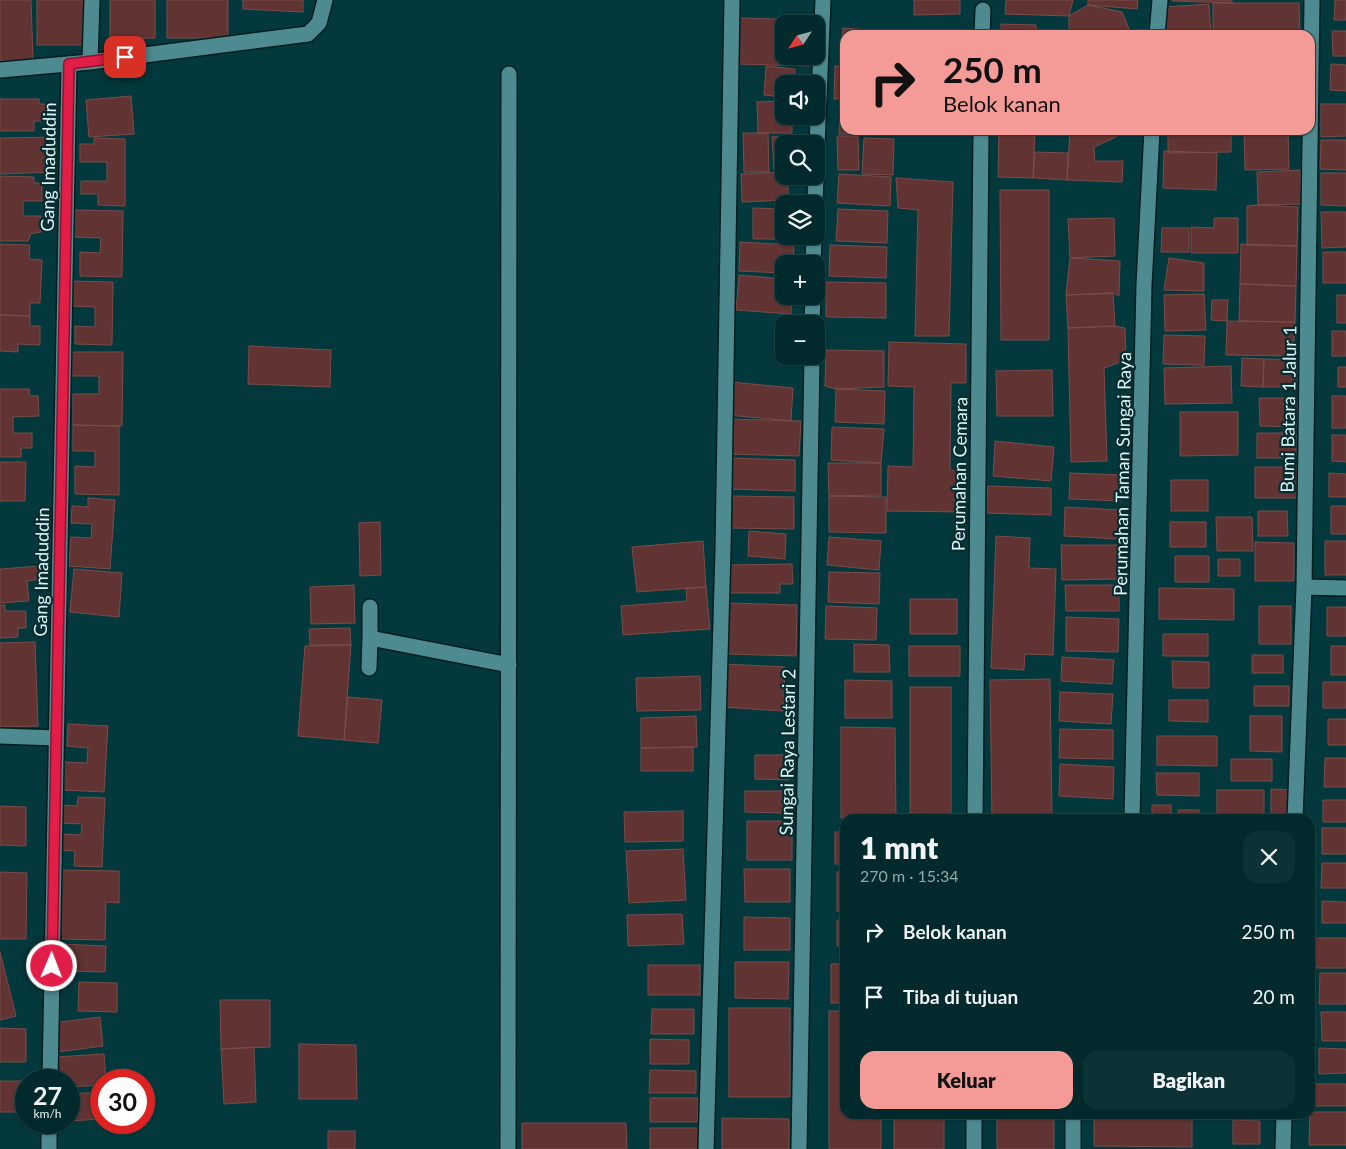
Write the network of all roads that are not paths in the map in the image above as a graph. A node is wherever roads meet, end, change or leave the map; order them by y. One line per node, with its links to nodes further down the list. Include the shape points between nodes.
1 (92, 0): 11 (street)
2 (324, 0): 11 (street, via 319,23 308,34)
3 (732, 0): 38 (street, via 723,540)
4 (824, 0): 15 (street)
5 (1160, 0): 9 (street)
6 (1312, 0): 10 (street, Bumi Batara 1 Jalur 1)
7 (983, 10): 8 (street)
8 (982, 30)
9 (1157, 30)
10 (1312, 30)
11 (90, 62): 12 (street)
12 (69, 64): 13 (street); 27 (street, Gang Imaduddin)
13 (0, 70)
14 (509, 74): 24 (street)
15 (818, 135)
16 (981, 135): 28 (street, Perumahan Cemara)
17 (1152, 135): 29 (street, Perumahan Taman Sungai Raya, via 1144,285)
18 (1310, 135): 20 (street, Bumi Batara 1 Jalur 1)
19 (812, 365): 39 (street, Sungai Raya Lestari 2)
20 (1304, 587): 21 (street); 30 (street, Bumi Batara 1 Jalur 1)
21 (1346, 588)
22 (370, 607): 23 (street)
23 (370, 638): 24 (street); 25 (street)
24 (509, 665): 37 (street)
25 (369, 668)
26 (0, 736): 27 (street)
27 (56, 738): 31 (street, Gang Imaduddin)
28 (975, 814)
29 (1132, 814)
30 (1294, 814)
31 (50, 1069)
32 (974, 1119): 40 (street)
33 (1073, 1119): 41 (street)
34 (1284, 1119): 42 (street)
35 (49, 1134): 36 (street)
36 (49, 1149)
37 (508, 1149)
38 (706, 1149)
39 (799, 1149)
40 (974, 1149)
41 (1073, 1149)
42 (1283, 1149)

